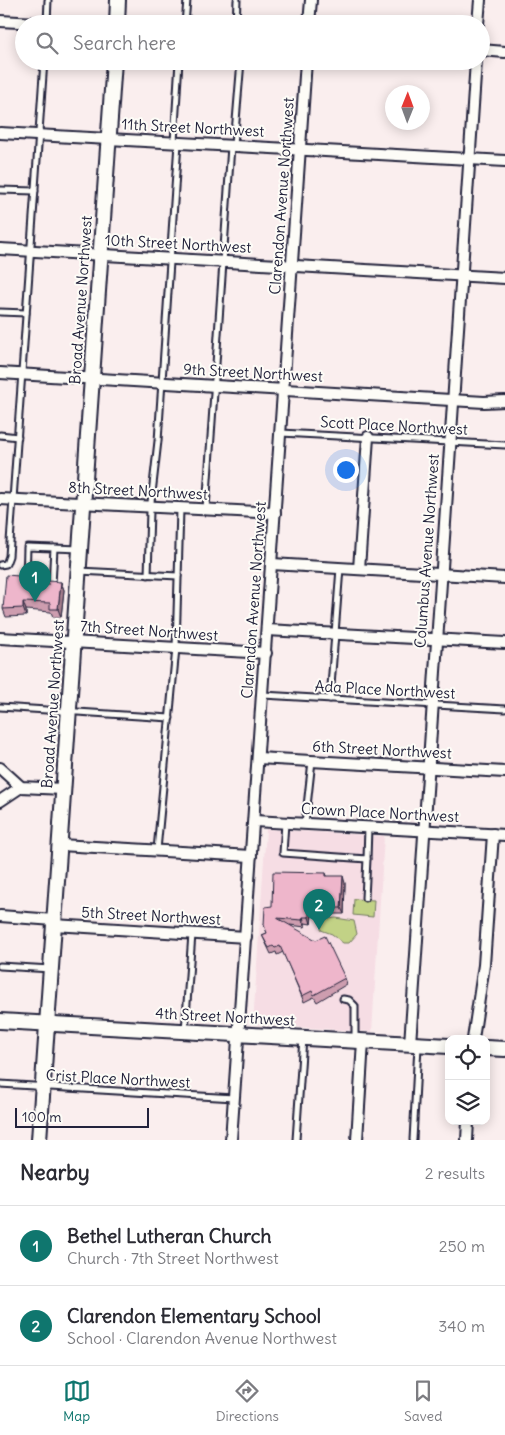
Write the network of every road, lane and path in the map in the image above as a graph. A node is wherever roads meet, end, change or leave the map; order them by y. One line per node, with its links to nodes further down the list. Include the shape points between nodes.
1 (48, 0): 7 (lane)
2 (118, 0): 8 (street)
3 (187, 0): 9 (lane)
4 (237, 0): 10 (lane)
5 (311, 0): 11 (street)
6 (480, 0): 12 (street)
7 (47, 15)
8 (117, 15)
9 (186, 15)
10 (236, 15)
11 (310, 15)
12 (479, 15)
13 (0, 21): 14 (street)
14 (15, 22)
15 (490, 51): 16 (street)
16 (505, 52)
17 (43, 70): 24 (lane)
18 (113, 70): 25 (street, Broad Avenue Northwest)
19 (179, 70): 26 (lane)
20 (239, 70): 27 (lane)
21 (305, 70): 28 (street, Clarendon Avenue Northwest)
22 (475, 70): 29 (street, Columbus Avenue Northwest)
23 (0, 133): 24 (street, 11th Street Northwest)
24 (39, 136): 25 (street, 11th Street Northwest); 32 (lane)
25 (109, 139): 26 (street, 11th Street Northwest); 35 (street, Broad Avenue Northwest)
26 (176, 142): 27 (street, 11th Street Northwest); 36 (lane)
27 (232, 145): 28 (street, 11th Street Northwest); 37 (lane)
28 (300, 149): 29 (street, 11th Street Northwest); 38 (street, Clarendon Avenue Northwest)
29 (470, 159): 30 (street, 11th Street Northwest); 39 (street, Columbus Avenue Northwest)
30 (505, 161)
31 (0, 190): 32 (lane)
32 (35, 192): 34 (lane)
33 (0, 249): 34 (street, 10th Street Northwest)
34 (30, 251): 35 (street, 10th Street Northwest); 42 (lane)
35 (100, 255): 36 (street, 10th Street Northwest); 45 (street, Broad Avenue Northwest)
36 (169, 258): 37 (street, 10th Street Northwest); 46 (lane)
37 (223, 262): 38 (street, 10th Street Northwest); 47 (lane)
38 (292, 265): 39 (street, 10th Street Northwest); 48 (street, Clarendon Avenue Northwest)
39 (461, 276): 40 (street, 10th Street Northwest); 49 (street, Columbus Avenue Northwest)
40 (505, 278)
41 (0, 312): 42 (lane)
42 (26, 313): 44 (lane)
43 (0, 373): 44 (street, 9th Street Northwest)
44 (22, 374): 45 (street, 9th Street Northwest); 53 (lane)
45 (92, 379): 46 (street, 9th Street Northwest); 59 (street, Broad Avenue Northwest)
46 (162, 383): 47 (street, 9th Street Northwest); 60 (lane)
47 (214, 386): 48 (street, 9th Street Northwest); 62 (lane)
48 (284, 390): 49 (street, 9th Street Northwest); 51 (street, Clarendon Avenue Northwest)
49 (453, 400): 50 (street, 9th Street Northwest); 55 (street, Columbus Avenue Northwest)
50 (505, 401)
51 (281, 432): 54 (lane, Scott Place Northwest); 63 (street, Clarendon Avenue Northwest)
52 (0, 435): 53 (lane)
53 (18, 437): 58 (lane)
54 (368, 437): 55 (lane, Scott Place Northwest); 69 (street)
55 (450, 442): 56 (lane, Scott Place Northwest); 71 (street, Columbus Avenue Northwest)
56 (505, 445)
57 (0, 499): 58 (street, 8th Street Northwest)
58 (13, 500): 59 (street, 8th Street Northwest); 67 (lane, via 8,556)
59 (84, 504): 60 (street, 8th Street Northwest); 65 (street, Broad Avenue Northwest)
60 (152, 507): 61 (street, 8th Street Northwest); 72 (lane)
61 (180, 509): 62 (street, 8th Street Northwest); 73 (lane)
62 (206, 510): 63 (street, 8th Street Northwest)
63 (275, 513): 66 (street, Clarendon Avenue Northwest)
64 (54, 548): 64 (lane, via 27,547 26,582 52,585); 65 (lane)
65 (80, 549): 70 (street, Broad Avenue Northwest)
66 (272, 564): 68 (street); 75 (street, Clarendon Avenue Northwest)
67 (3, 565)
68 (340, 568): 69 (street); 76 (lane)
69 (359, 570): 71 (street)
70 (79, 571): 72 (lane); 79 (street, Broad Avenue Northwest)
71 (441, 574): 74 (street); 78 (street, Columbus Avenue Northwest)
72 (148, 575): 73 (lane)
73 (178, 576): 81 (lane)
74 (505, 578)
75 (267, 630): 76 (street); 82 (street, Clarendon Avenue Northwest)
76 (336, 634): 78 (street); 84 (lane)
77 (0, 638): 79 (street, 7th Street Northwest)
78 (436, 639): 80 (street); 85 (street, Columbus Avenue Northwest)
79 (74, 642): 81 (street, 7th Street Northwest); 88 (street, Broad Avenue Northwest)
80 (505, 644)
81 (176, 648): 82 (street, 7th Street Northwest); 89 (lane)
82 (266, 654): 83 (street, Clarendon Avenue Northwest)
83 (263, 695): 84 (lane, Ada Place Northwest); 90 (street, Clarendon Avenue Northwest)
84 (330, 699): 85 (lane, Ada Place Northwest)
85 (432, 705): 87 (lane, Ada Place Northwest); 93 (street, Columbus Avenue Northwest)
86 (0, 707): 88 (lane)
87 (505, 709)
88 (69, 712): 89 (lane); 96 (street, Broad Avenue Northwest)
89 (170, 718): 106 (lane)
90 (258, 758): 91 (street, 6th Street Northwest); 98 (street, Clarendon Avenue Northwest)
91 (312, 761): 93 (street, 6th Street Northwest); 100 (lane)
92 (0, 768): 95 (street)
93 (428, 768): 94 (street, 6th Street Northwest); 102 (street, Columbus Avenue Northwest)
94 (505, 772)
95 (21, 787): 96 (street); 97 (street)
96 (64, 789): 105 (street, Broad Avenue Northwest)
97 (0, 801)
98 (254, 821): 99 (street, Crown Place Northwest); 107 (street, Clarendon Avenue Northwest)
99 (284, 823): 100 (street, Crown Place Northwest); 108 (lane, via 283,853)
100 (305, 824): 101 (street, Crown Place Northwest)
101 (368, 827): 102 (street, Crown Place Northwest); 108 (lane)
102 (424, 830): 103 (street, Crown Place Northwest); 124 (street, Columbus Avenue Northwest)
103 (493, 834): 104 (street, Crown Place Northwest); 121 (street, via 482,978)
104 (505, 835)
105 (60, 845): 106 (street); 111 (street, Broad Avenue Northwest)
106 (157, 851): 107 (street)
107 (251, 856): 113 (street, Clarendon Avenue Northwest)
108 (367, 859): 109 (lane)
109 (365, 898)
110 (0, 916): 111 (street, 5th Street Northwest)
111 (54, 923): 112 (street, 5th Street Northwest); 115 (street, Broad Avenue Northwest)
112 (192, 934): 113 (street, 5th Street Northwest); 119 (lane)
113 (246, 937): 120 (street, Clarendon Avenue Northwest)
114 (0, 966): 115 (lane)
115 (51, 969): 118 (street, Broad Avenue Northwest)
116 (343, 999): 123 (lane, via 355,1006)
117 (0, 1021): 118 (street, 4th Street Northwest)
118 (48, 1024): 119 (street, 4th Street Northwest); 129 (street, Broad Avenue Northwest)
119 (186, 1031): 120 (street, 4th Street Northwest)
120 (239, 1034): 122 (street, 4th Street Northwest); 130 (street, Clarendon Avenue Northwest)
121 (474, 1035)
122 (303, 1038): 123 (street, 4th Street Northwest); 134 (lane)
123 (359, 1041): 124 (street, 4th Street Northwest); 135 (street)
124 (414, 1044): 125 (street, 4th Street Northwest); 136 (lane)
125 (445, 1046)
126 (490, 1048): 127 (street)
127 (505, 1049)
128 (0, 1084): 129 (lane, Crist Place Northwest)
129 (43, 1087): 130 (lane, Crist Place Northwest); 132 (street, Broad Avenue Northwest)
130 (234, 1098): 133 (street, Clarendon Avenue Northwest)
131 (468, 1125): 137 (street)
132 (39, 1140)
133 (231, 1140)
134 (296, 1140)
135 (357, 1140)
136 (413, 1140)
137 (467, 1140)

